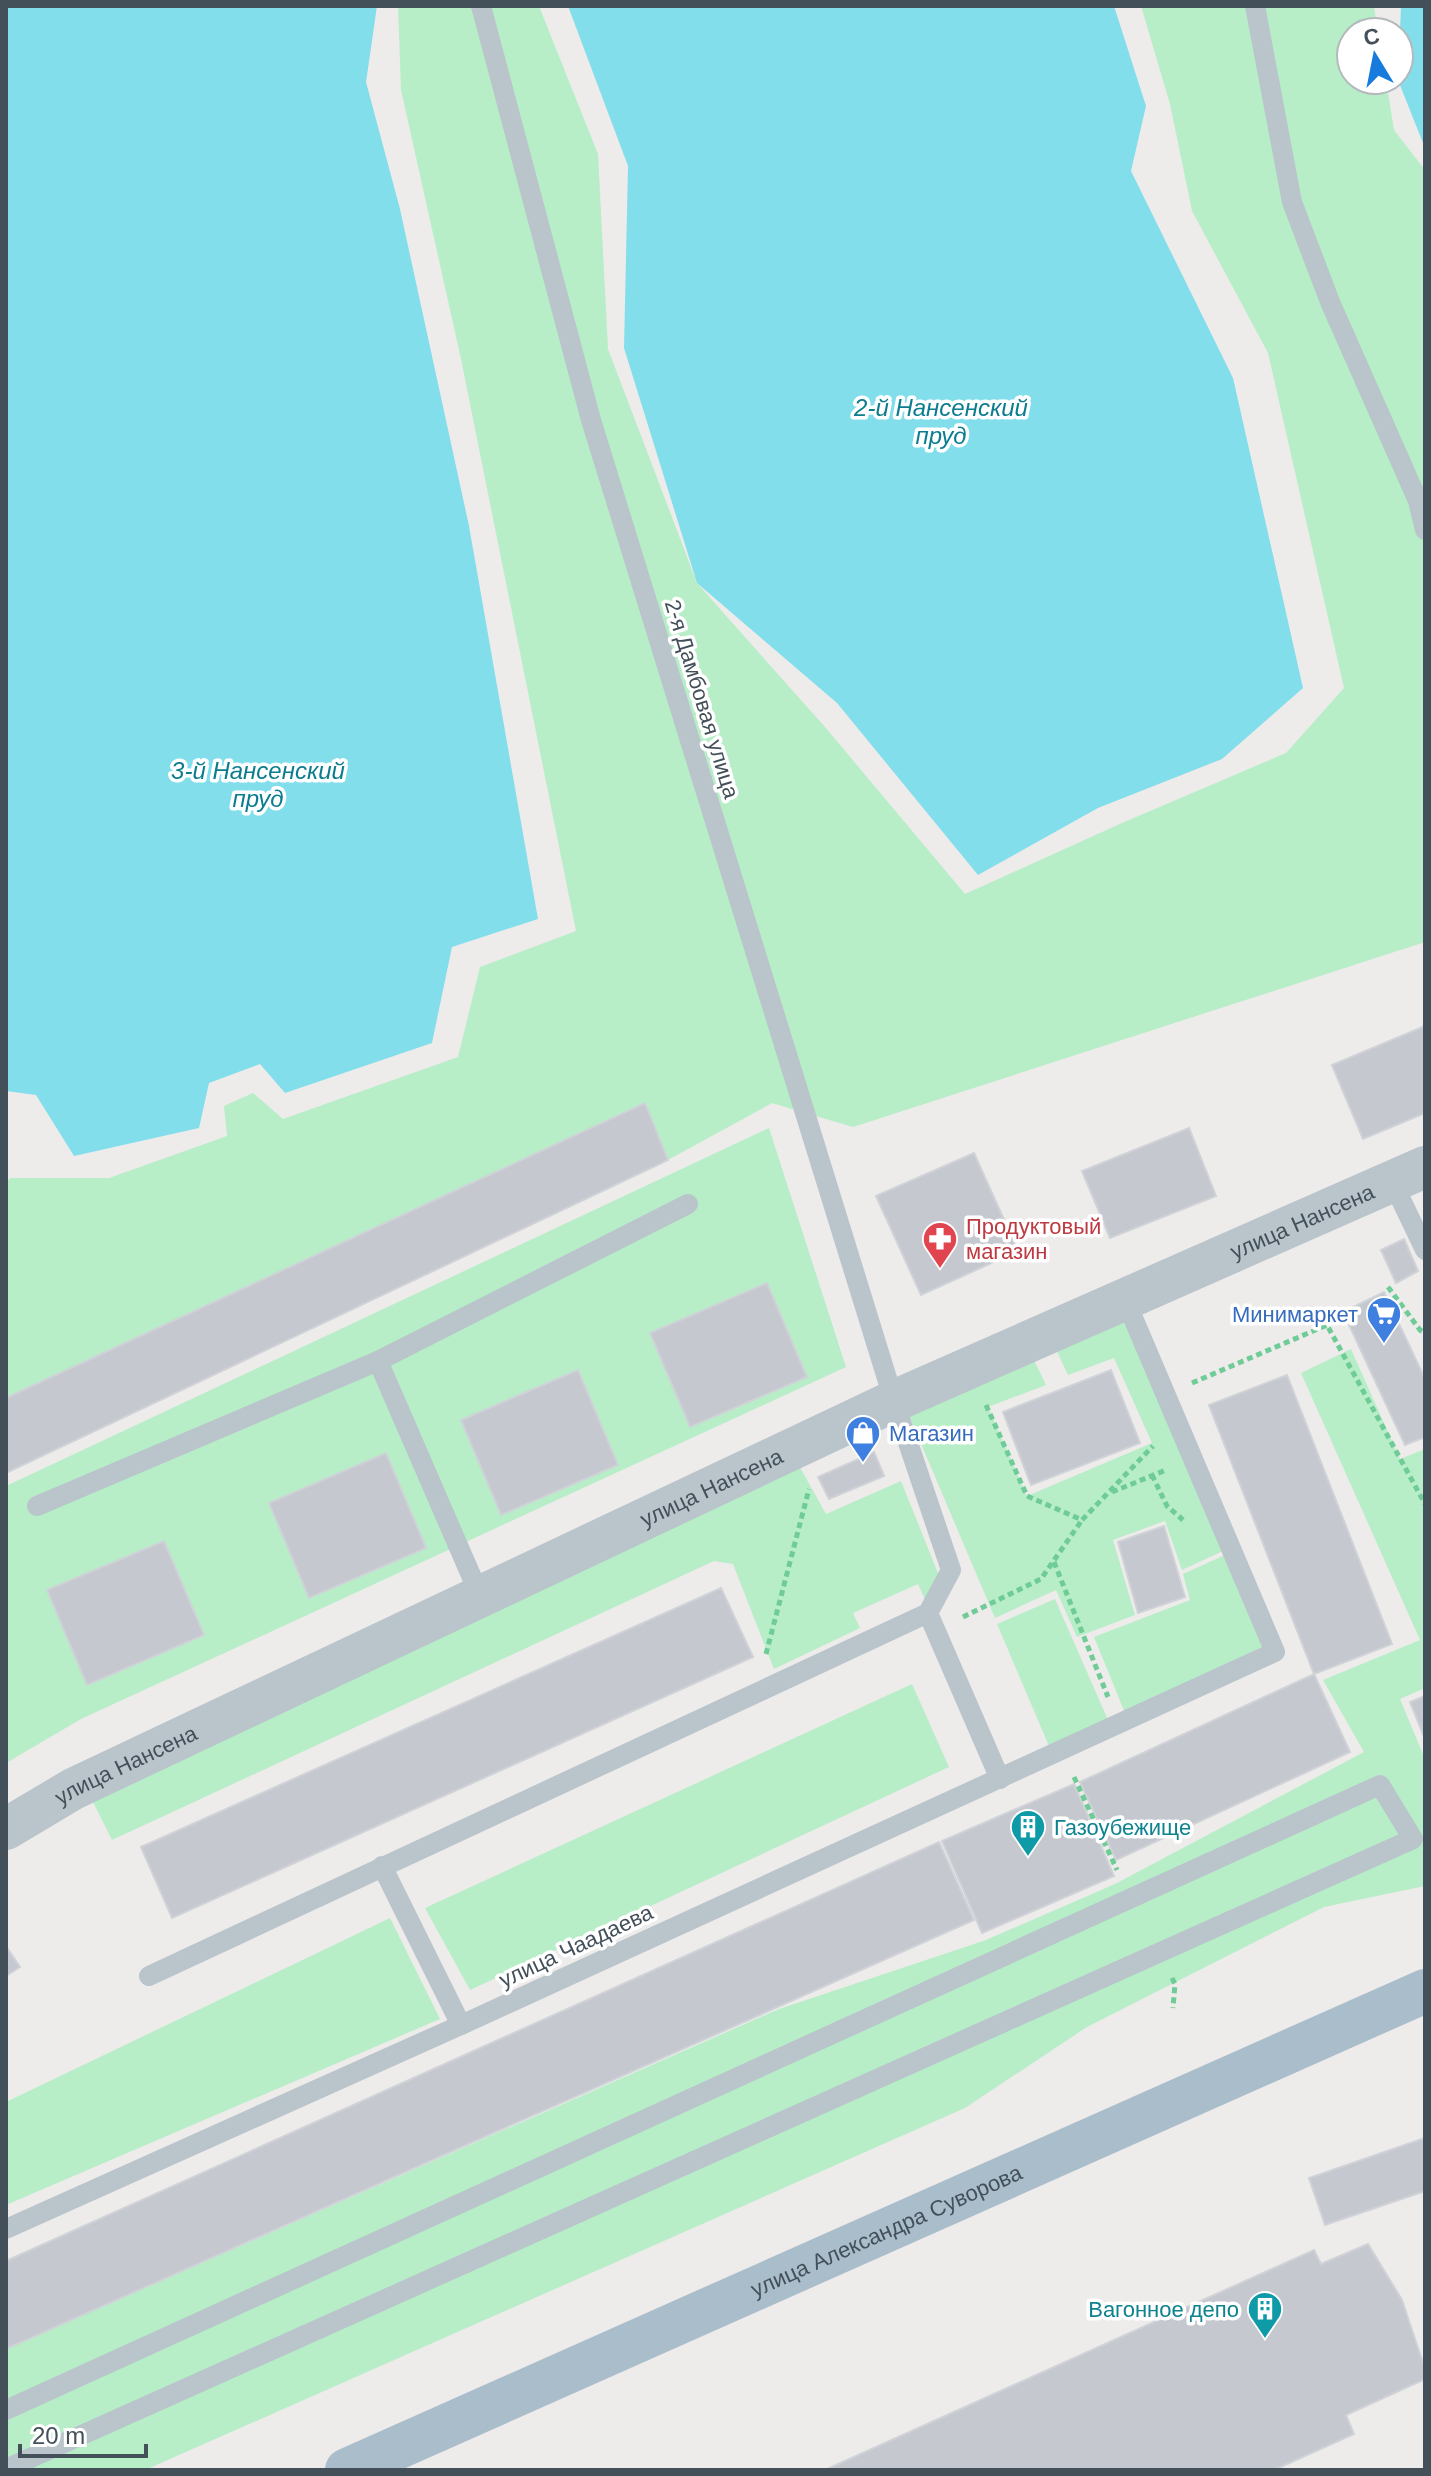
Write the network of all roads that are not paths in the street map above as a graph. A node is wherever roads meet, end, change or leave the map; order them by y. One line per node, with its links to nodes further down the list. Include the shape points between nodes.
1 (481, 6): 9 (lane, 2-я Дамбовая улица, via 591,420)
2 (1255, 6): 3 (lane, via 1292,202 1418,501)
3 (1425, 530)
4 (1408, 1174): 6 (lane); 7 (street, улица Нансена)
5 (688, 1204): 8 (lane)
6 (1425, 1250)
7 (1125, 1299): 9 (street, улица Нансена); 13 (lane, улица Чаадаева, via 1275,1652)
8 (378, 1361): 10 (lane); 11 (lane)
9 (894, 1401): 11 (street, улица Нансена); 12 (lane, via 951,1570)
10 (37, 1506)
11 (480, 1596): 14 (street, улица Нансена, via 73,1789)
12 (931, 1622): 13 (lane); 15 (lane, via 756,1691)
13 (1000, 1779): 18 (lane, улица Чаадаева)
14 (6, 1829)
15 (382, 1866): 16 (lane); 18 (lane)
16 (149, 1976)
17 (1425, 1991): 22 (main road, улица Александра Суворова)
18 (461, 2025): 19 (lane, улица Чаадаева)
19 (6, 2229)
20 (6, 2410): 21 (lane, via 1380,1785 1413,1839)
21 (6, 2469)
22 (347, 2470)

